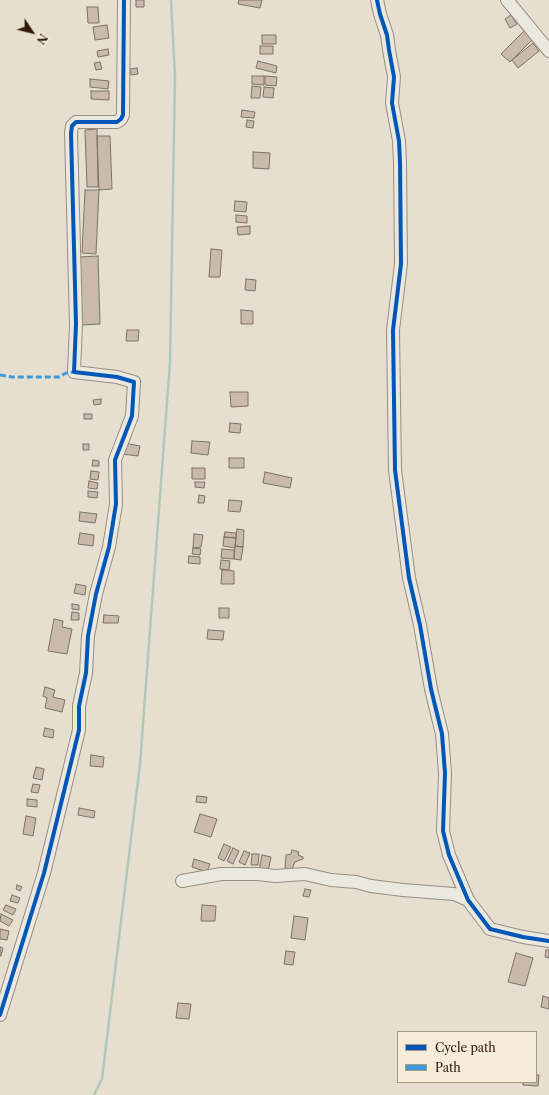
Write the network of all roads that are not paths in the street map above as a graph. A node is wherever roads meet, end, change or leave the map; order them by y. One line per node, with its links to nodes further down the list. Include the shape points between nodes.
1 (124, 0): 8 (street, via 123,115 118,122 76,122 71,132 74,372 117,377 134,382 132,416 115,460 116,504 109,547 88,636 86,673 79,706 79,730 44,873)
2 (377, 0): 6 (street, via 387,35 394,77 392,103 400,162 401,264 393,330 395,470 409,578 442,734 445,773 442,831)
3 (507, 0): 4 (street)
4 (549, 52)
5 (182, 881): 6 (street, via 221,874 305,874 371,886 454,894)
6 (468, 900): 7 (street, via 490,929)
7 (549, 941)
8 (0, 1015)

